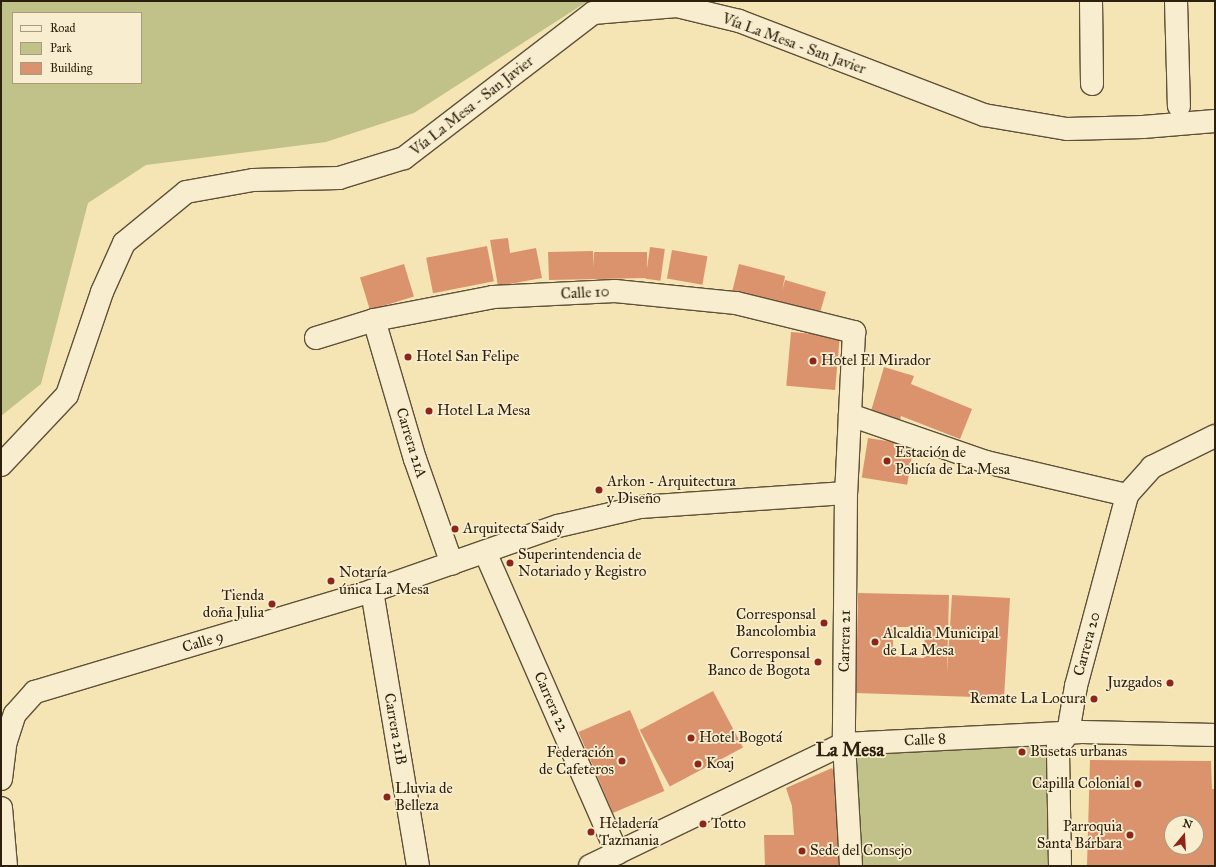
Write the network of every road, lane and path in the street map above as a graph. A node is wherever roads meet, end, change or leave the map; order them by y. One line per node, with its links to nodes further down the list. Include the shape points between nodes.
1 (1091, 1): 3 (street)
2 (1176, 1): 4 (street)
3 (1092, 84)
4 (1179, 106)
5 (1215, 120): 11 (street, Vía La Mesa - San Javier, via 1143,128 1067,129 984,115 739,21 677,6 593,13 404,158 339,178 253,180 186,192 124,243 102,292 67,395)
6 (374, 320): 7 (street, Calle 10, via 493,297 615,291 736,303); 8 (street, Calle 10); 15 (street, Carrera 21A, via 415,459)
7 (854, 332): 9 (street, Carrera 21)
8 (316, 338)
9 (850, 415): 12 (street, Carrera 21); 13 (street, via 986,462)
10 (1215, 436): 13 (street, via 1152,466)
11 (1, 465)
12 (846, 493): 14 (street, Calle 9, via 640,507 558,526); 19 (street, Carrera 21)
13 (1127, 495): 17 (street, Carrera 20, via 1076,686)
14 (485, 552): 15 (street, Calle 9); 22 (street, Carrera 22)
15 (452, 564): 16 (street, Calle 9)
16 (372, 591): 20 (street, Calle 9, via 35,692 15,714 6,741); 24 (street, Carrera 21B)
17 (1068, 733): 18 (street, Calle 8); 19 (street, Calle 8); 27 (street, Carrera 20, via 1058,747)
18 (1215, 735)
19 (844, 744): 22 (street, Calle 8); 26 (street, Carrera 21)
20 (1, 779)
21 (1, 808): 23 (street)
22 (617, 853): 25 (street, Calle 8)
23 (6, 866)
24 (418, 866)
25 (590, 866)
26 (851, 866)
27 (1060, 866)

